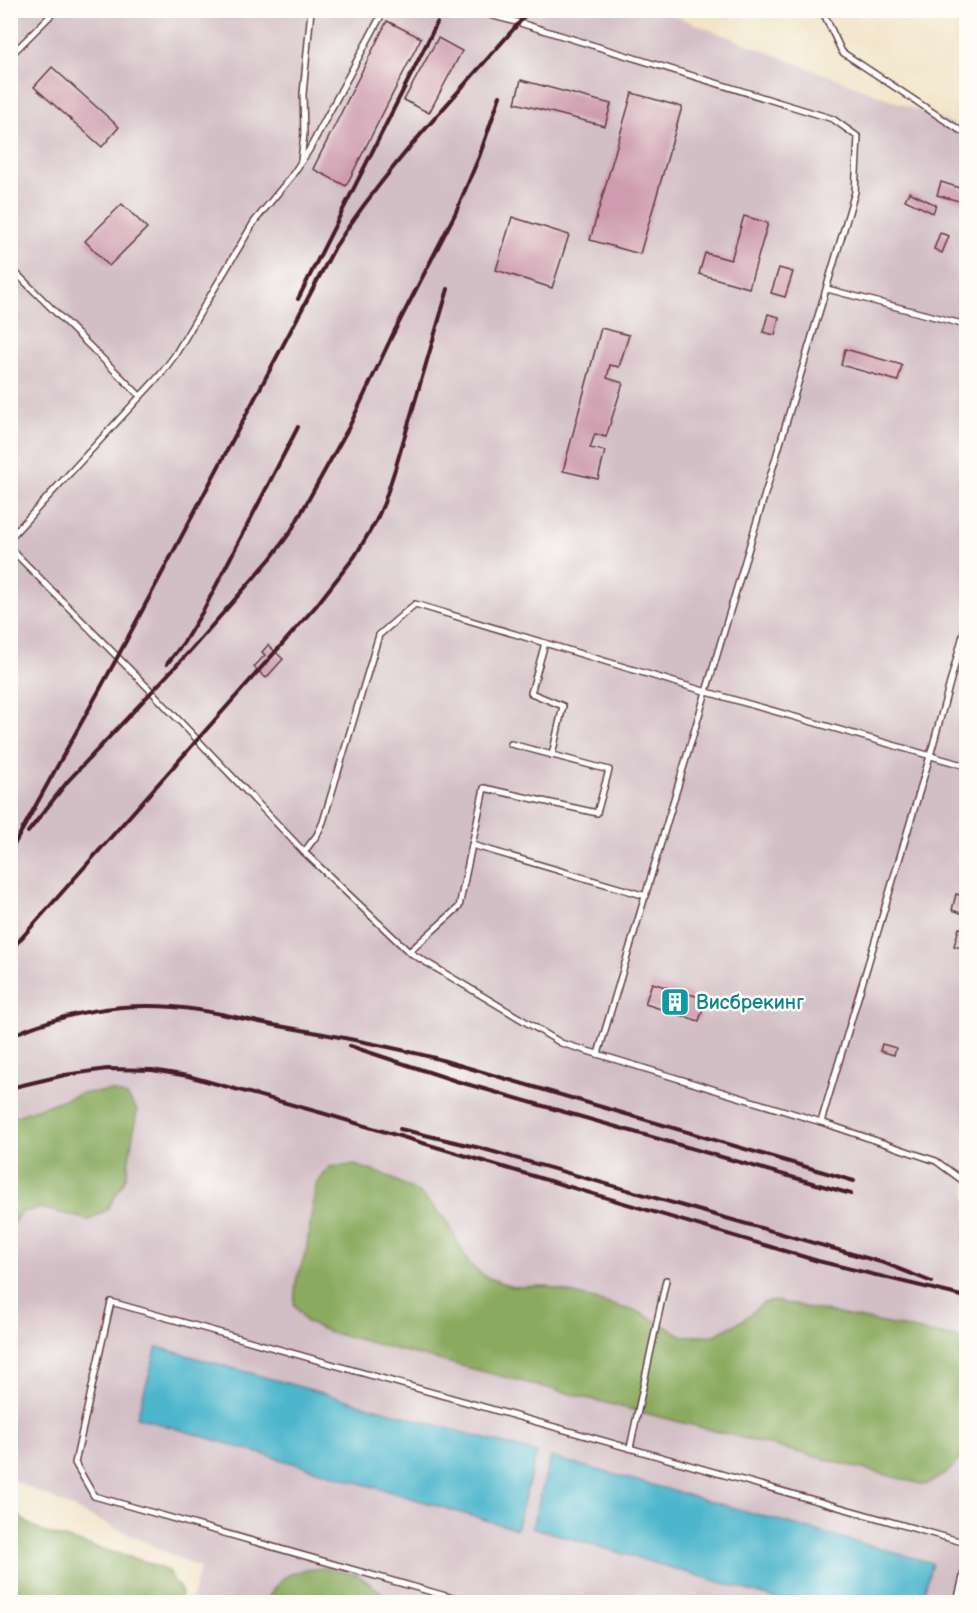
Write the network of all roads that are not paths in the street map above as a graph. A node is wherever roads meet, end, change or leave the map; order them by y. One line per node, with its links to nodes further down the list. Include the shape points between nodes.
1 (56, 10): 6 (lane)
2 (311, 10): 8 (lane)
3 (384, 10): 8 (lane)
4 (470, 10): 10 (lane, via 833,119 858,137 855,192)
5 (822, 10): 7 (lane, via 842,52)
6 (10, 56)
7 (966, 132)
8 (300, 165): 12 (lane, via 254,222 175,355)
9 (10, 267): 12 (lane)
10 (827, 289): 11 (lane); 17 (lane)
11 (966, 325)
12 (140, 396): 13 (lane)
13 (10, 538)
14 (10, 548): 23 (lane)
15 (966, 624): 20 (lane)
16 (545, 643): 17 (lane); 19 (lane, via 531,693 564,705); 23 (lane, via 415,604 397,619 379,635 322,822)
17 (706, 692): 20 (lane); 24 (lane)
18 (511, 744): 19 (lane)
19 (552, 755): 22 (lane, via 609,770 597,813 484,788)
20 (930, 756): 21 (lane); 27 (lane)
21 (966, 766)
22 (472, 845): 24 (lane); 25 (lane, via 459,907)
23 (304, 852): 25 (lane)
24 (646, 896): 26 (lane)
25 (409, 952): 26 (lane, via 561,1043)
26 (598, 1054): 27 (lane)
27 (820, 1122): 28 (lane, via 936,1161)
28 (966, 1183)
29 (666, 1280): 30 (lane)
30 (630, 1448): 31 (lane); 33 (lane, via 111,1302 75,1463 94,1496)
31 (966, 1543)
32 (966, 1564): 34 (lane)
33 (467, 1602)
34 (957, 1602)

